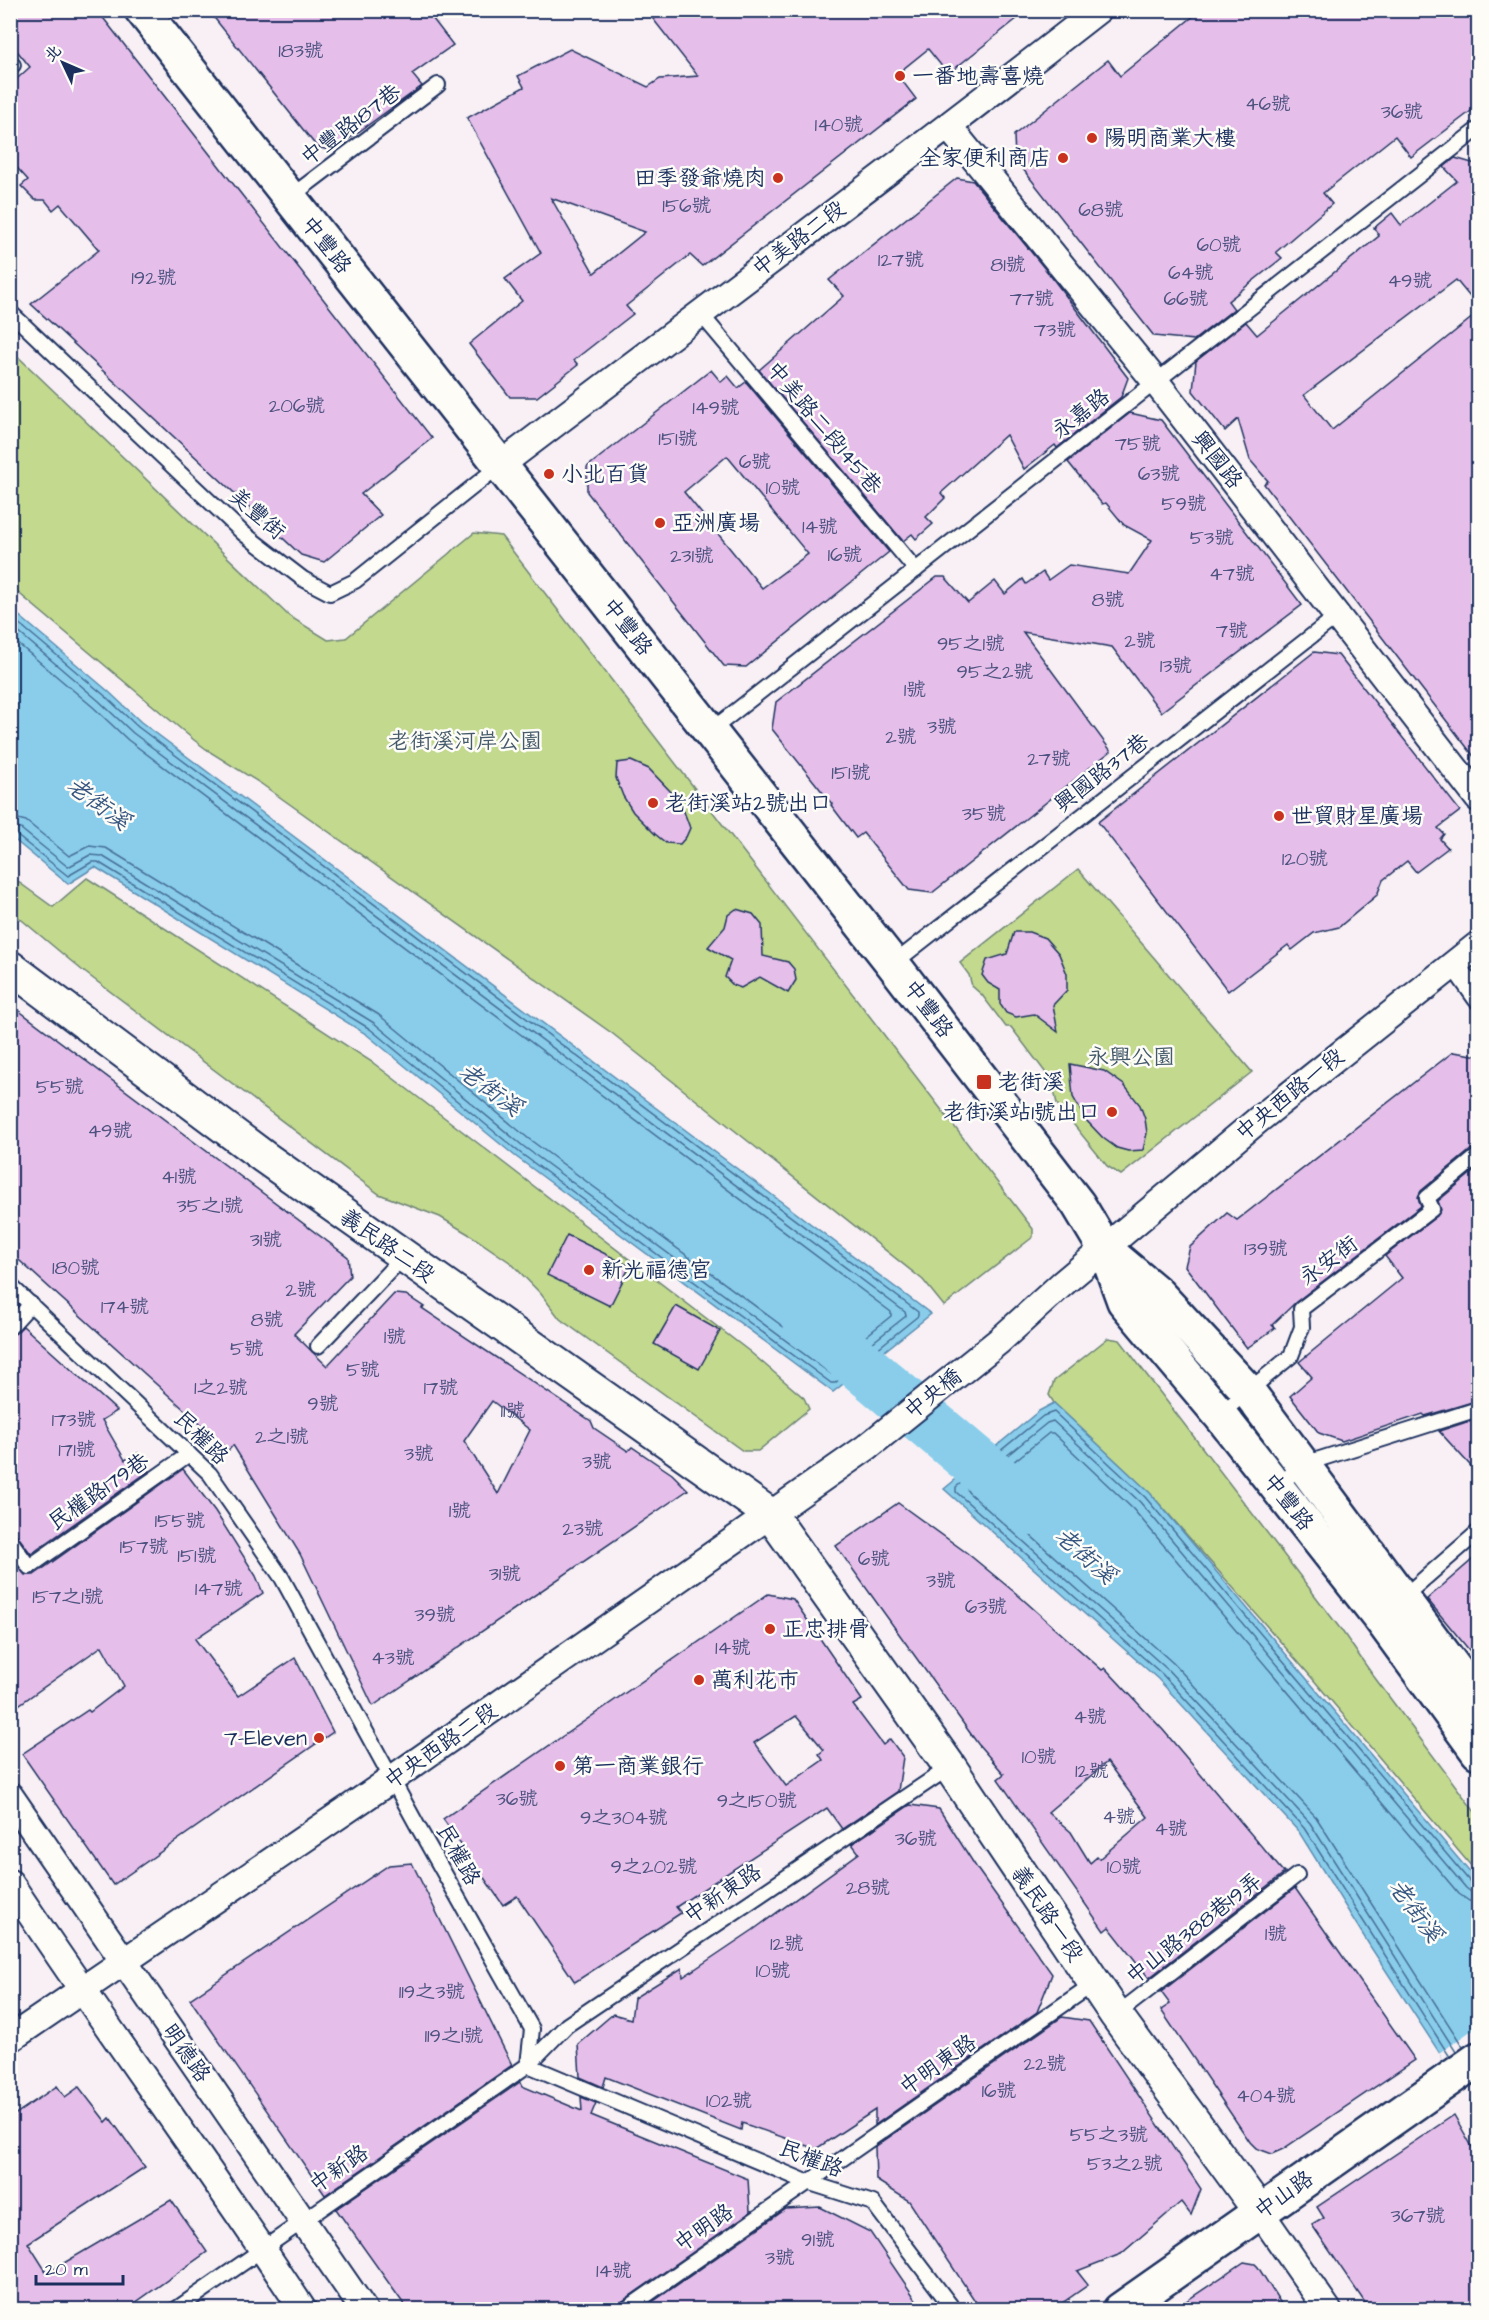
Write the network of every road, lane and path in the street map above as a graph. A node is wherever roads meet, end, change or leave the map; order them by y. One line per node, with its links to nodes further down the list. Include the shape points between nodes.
1 (142, 10): 6 (main road, 中豐路)
2 (1098, 10): 4 (street, 中美路二段)
3 (438, 86): 6 (lane, 中豐路187巷)
4 (949, 127): 8 (street, 中美路二段); 9 (street, 興國路)
5 (1479, 129): 9 (lane, 永嘉路)
6 (289, 198): 10 (main road, 中豐路)
7 (10, 312): 10 (lane, 美豐街, via 243,533 303,579 330,593 355,581)
8 (700, 313): 10 (street, 中美路二段); 11 (lane, 中美路二段145巷)
9 (1156, 382): 11 (lane, 永嘉路); 12 (street, 興國路)
10 (499, 466): 13 (main road, 中豐路)
11 (916, 570): 13 (lane, 永嘉路)
12 (1337, 616): 14 (street, 興國路); 16 (lane, 興國路37巷)
13 (709, 732): 16 (main road, 中豐路)
14 (1479, 798)
15 (1479, 945): 17 (street, 中央西路一段)
16 (893, 964): 21 (main road, 中豐路, via 1078,1204)
17 (1454, 964): 19 (street); 21 (street, 中央西路一段, via 1258,1120)
18 (10, 967): 22 (street, 義民路二段)
19 (1479, 998)
20 (1479, 1156): 27 (lane, 永安街, via 1427,1198 1432,1209 1300,1309 1302,1327 1291,1356)
21 (1105, 1249): 27 (main road, 中豐路, via 1156,1292); 29 (main road, 中豐路, via 1124,1301); 30 (street, 中央橋)
22 (403, 1257): 26 (lane); 34 (street, 義民路二段)
23 (10, 1285): 24 (lane, 民權路)
24 (31, 1304): 25 (lane); 31 (lane, 民權路)
25 (10, 1327)
26 (318, 1346)
27 (1248, 1391): 29 (lane, 永安街); 32 (main road, 中豐路)
28 (1479, 1409): 32 (lane)
29 (1220, 1414): 33 (main road, 中豐路)
30 (867, 1447): 34 (street, 中央西路二段)
31 (189, 1454): 36 (lane, 民權路179巷, via 29,1567); 41 (lane, 民權路, via 210,1474 282,1578)
32 (1304, 1464): 33 (lane); 37 (main road, 中豐路)
33 (1276, 1487): 37 (main road, 中豐路)
34 (771, 1515): 40 (street, 義民路一段); 41 (street, 中央西路二段)
35 (1479, 1532): 37 (lane)
36 (10, 1540)
37 (1391, 1609): 38 (main road, 中豐路); 39 (main road, 中豐路)
38 (1479, 1700)
39 (1479, 1752)
40 (950, 1767): 46 (street, 義民路一段); 51 (lane, 中新東路, via 567,2025)
41 (392, 1779): 45 (street, 中央西路二段); 51 (lane, 民權路, via 532,2029)
42 (10, 1796): 45 (street, 明德路)
43 (1297, 1875): 48 (lane, 中山路388巷19弄)
44 (10, 1883): 47 (street)
45 (123, 1961): 47 (street, 中央西路二段); 54 (street, 明德路)
46 (1093, 1983): 48 (street, 義民路一段); 52 (lane, 中明東路)
47 (81, 1990): 49 (street, 中央西路二段); 55 (street)
48 (1116, 2015): 53 (street, 義民路一段)
49 (10, 2039)
50 (1479, 2059): 53 (main road, 中山路)
51 (528, 2065): 52 (lane, 民權路); 54 (lane, 中新路)
52 (807, 2182): 59 (lane, 中明路); 60 (lane, 民權路, via 873,2203)
53 (1260, 2212): 61 (main road, 中山路); 62 (street, 義民路一段)
54 (303, 2220): 55 (lane, 中新路); 58 (street, 明德路)
55 (263, 2248): 56 (lane, 中新路); 57 (street)
56 (175, 2310)
57 (303, 2310)
58 (364, 2310)
59 (625, 2310)
60 (954, 2310)
61 (1120, 2310)
62 (1328, 2310)

